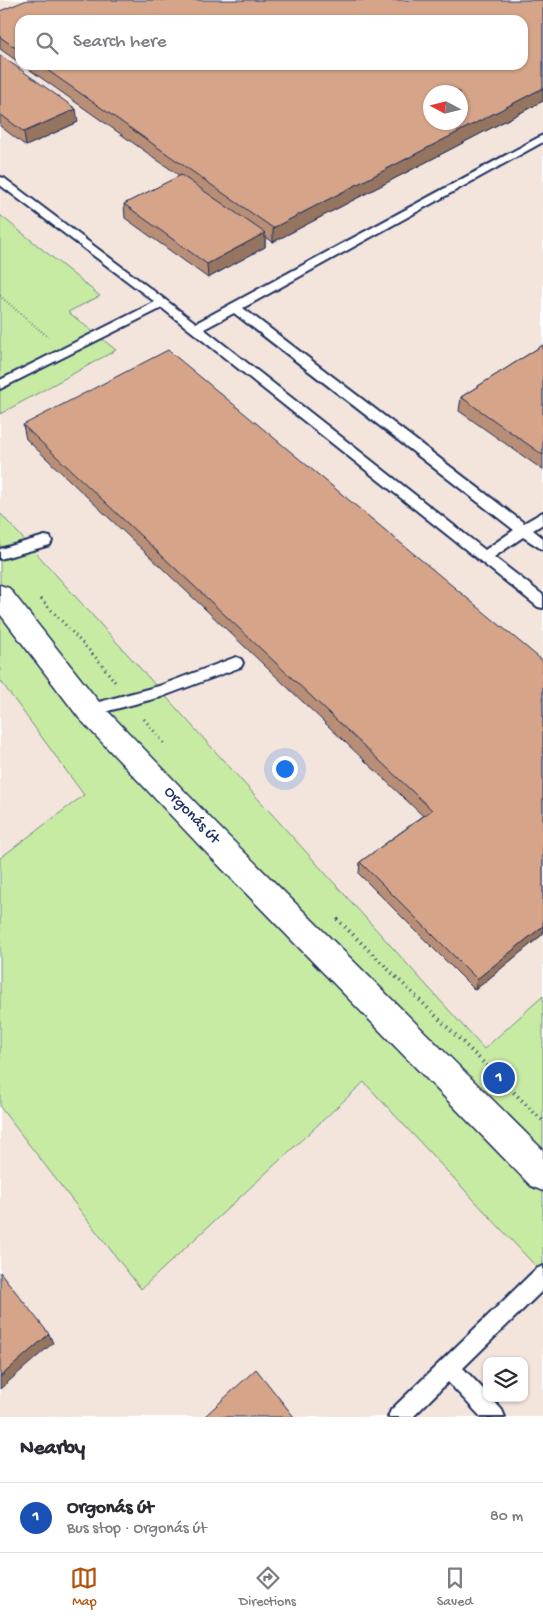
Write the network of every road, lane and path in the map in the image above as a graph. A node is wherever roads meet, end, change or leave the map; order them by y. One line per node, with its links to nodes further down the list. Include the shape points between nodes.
1 (543, 138): 5 (lane)
2 (0, 180): 4 (lane)
3 (0, 296): 7 (path)
4 (163, 303): 6 (lane); 7 (lane)
5 (234, 307): 6 (lane); 10 (lane)
6 (195, 329): 14 (lane)
7 (66, 352): 8 (lane)
8 (0, 385)
9 (543, 517): 10 (lane)
10 (523, 530): 12 (lane); 14 (lane)
11 (45, 541): 13 (lane)
12 (543, 545)
13 (0, 554)
14 (484, 557): 17 (lane)
15 (0, 595): 20 (street, Orgonás út)
16 (40, 598): 19 (path, via 100,662)
17 (543, 603)
18 (236, 663): 19 (lane)
19 (128, 700): 20 (lane); 21 (path)
20 (89, 710): 24 (street, Orgonás út)
21 (165, 745)
22 (332, 916): 23 (path)
23 (543, 1121)
24 (543, 1174)
25 (543, 1276): 26 (lane)
26 (448, 1368): 27 (lane); 28 (lane)
27 (398, 1417)
28 (495, 1417)

